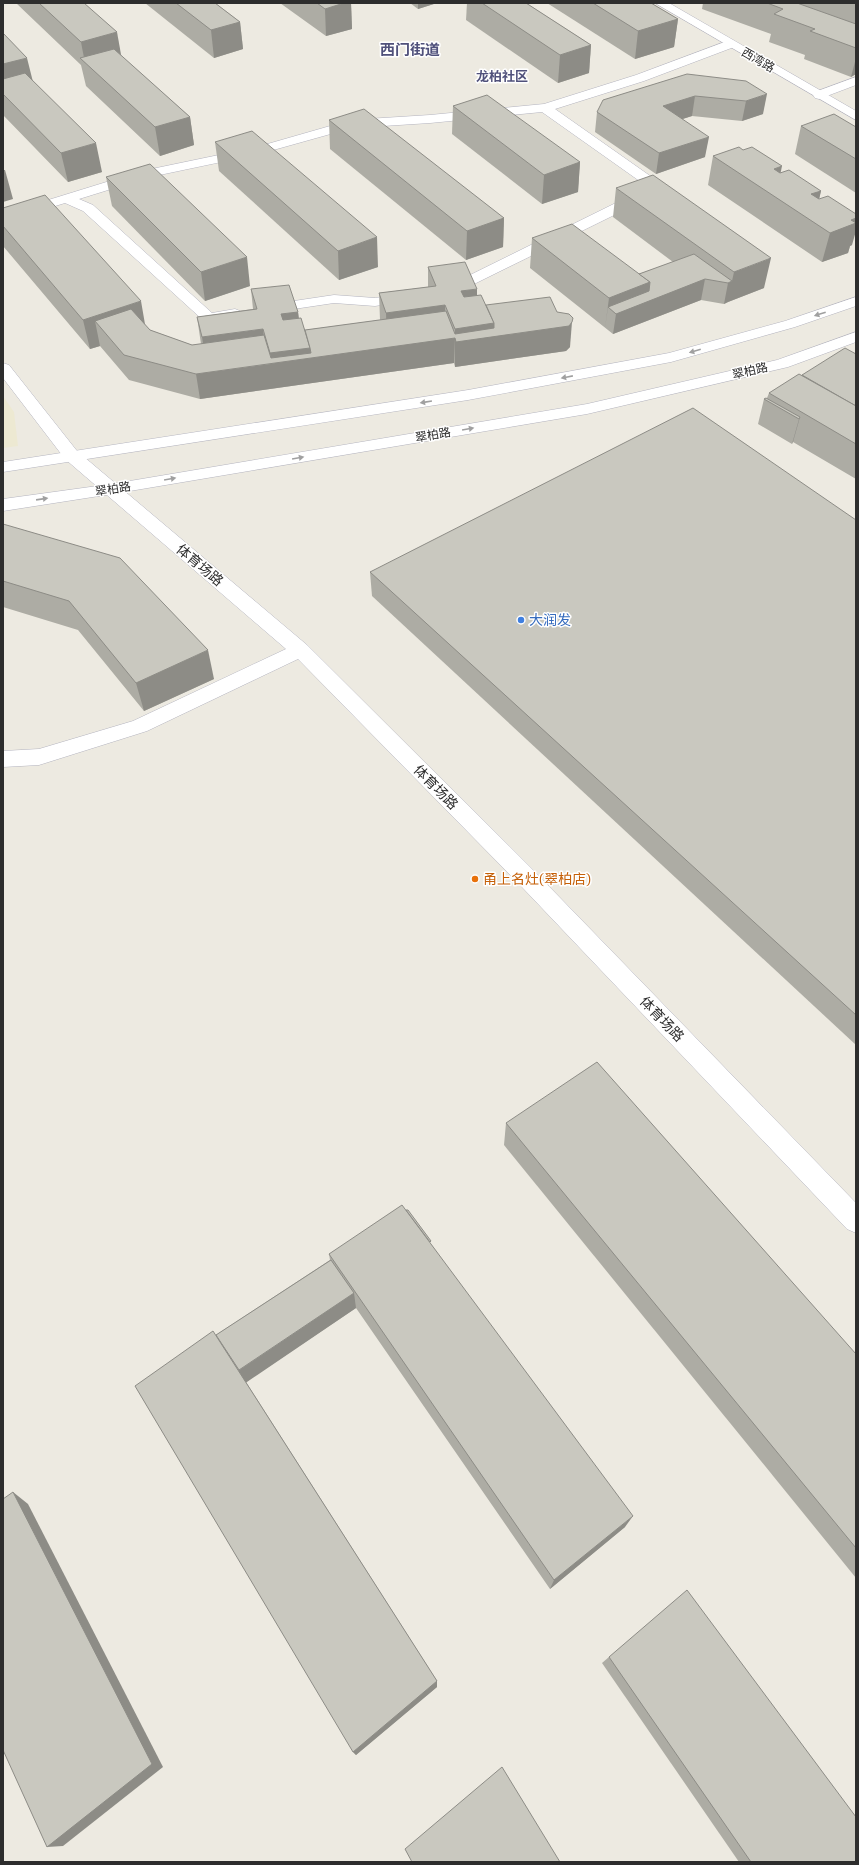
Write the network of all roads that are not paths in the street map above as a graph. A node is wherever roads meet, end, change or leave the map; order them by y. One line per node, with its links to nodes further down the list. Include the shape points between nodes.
1 (661, 3): 2 (street, 西湾路)
2 (730, 44): 4 (street, 西湾路); 5 (street, via 640,78)
3 (856, 81): 4 (street)
4 (820, 94): 6 (street, 西湾路)
5 (545, 108): 7 (street, via 351,124 259,150 147,174); 7 (street, via 658,188 463,284 427,294 375,302 334,299 209,318 88,208)
6 (856, 116)
7 (64, 198): 8 (street)
8 (3, 218)
9 (856, 301): 12 (street, one-way to 12, via 790,324 672,357 468,395)
10 (856, 337): 14 (street, 翠柏路, one-way to 10, via 587,409 782,364)
11 (3, 368): 12 (street, 体育场路)
12 (71, 456): 13 (street); 14 (street, 体育场路)
13 (3, 467)
14 (112, 489): 15 (street, 翠柏路, one-way to 14); 16 (street, 体育场路)
15 (3, 505)
16 (300, 650): 17 (street, via 140,726 39,757); 18 (street, 体育场路, via 528,879)
17 (3, 759)
18 (856, 1221)

